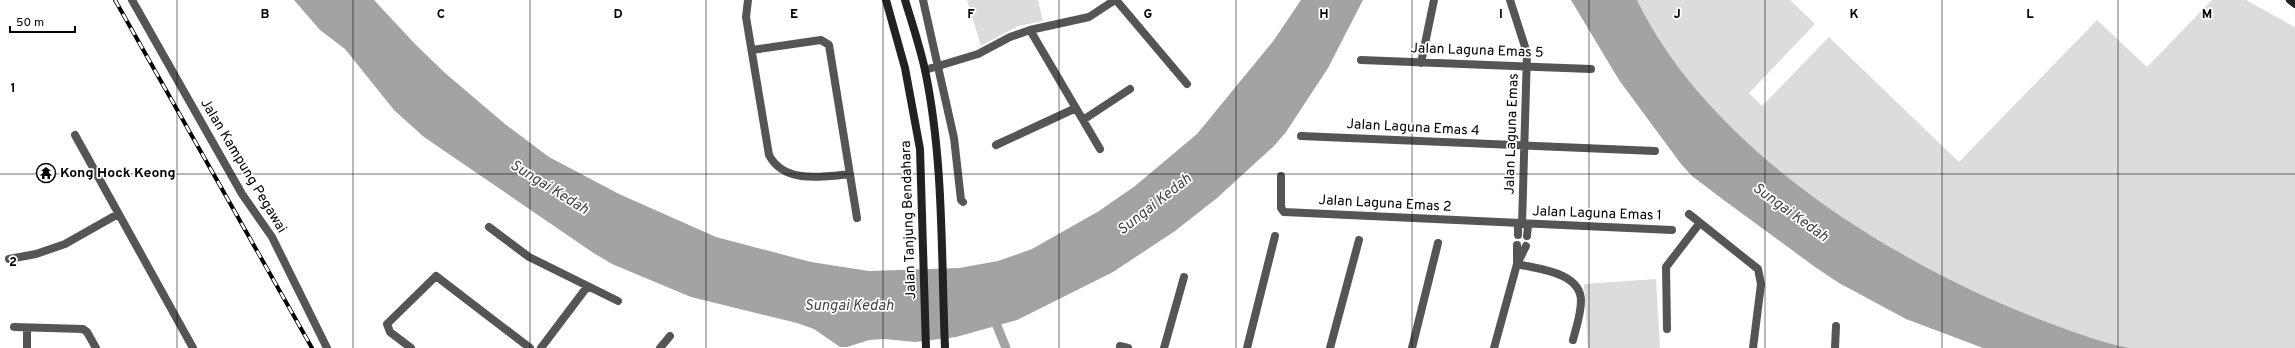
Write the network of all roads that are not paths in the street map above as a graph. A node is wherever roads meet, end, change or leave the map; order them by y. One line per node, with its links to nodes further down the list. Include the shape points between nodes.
1 (132, 0): 61 (street, Jalan Kampung Pegawai, via 242,194 272,238)
2 (748, 0): 12 (street, via 746,17)
3 (886, 0): 66 (main road, Jalan Tanjung Bendahara, via 905,68 918,132 922,168)
4 (905, 0): 18 (main road, Jalan Tanjung Bendahara)
5 (922, 0): 15 (street)
6 (1115, 0): 11 (street, via 1089,17); 19 (street)
7 (1434, 0): 14 (street)
8 (1510, 0): 16 (street, Jalan Laguna Emas, via 1526,48)
9 (2290, 0): 10 (main road)
10 (2295, 4)
11 (1030, 30): 15 (street, via 1010,37 978,54); 21 (street)
12 (752, 50): 29 (street, via 759,104 769,155 773,163 780,170 805,177); 29 (street, via 822,40 829,45)
13 (1362, 60): 14 (street, Jalan Laguna Emas 5)
14 (1421, 62): 16 (street, Jalan Laguna Emas 5)
15 (939, 66): 18 (street); 31 (street, via 954,138)
16 (1527, 66): 17 (street, Jalan Laguna Emas 5); 26 (street, Jalan Laguna Emas)
17 (1591, 69)
18 (925, 70): 67 (main road, Jalan Tanjung Bendahara, via 933,123 939,203)
19 (1187, 84)
20 (1130, 89): 22 (street)
21 (1076, 108): 22 (street); 25 (street)
22 (1083, 120): 27 (street)
23 (75, 136): 32 (street)
24 (1301, 136): 26 (street, Jalan Laguna Emas 4)
25 (996, 145)
26 (1525, 146): 28 (street, Jalan Laguna Emas 4); 35 (street, Jalan Laguna Emas)
27 (1100, 149)
28 (1655, 151)
29 (850, 174): 34 (street)
30 (1281, 176): 35 (street, Jalan Laguna Emas 2, via 1280,208 1284,212)
31 (963, 202)
32 (118, 214): 46 (street, via 65,244 36,254); 60 (street)
33 (1689, 214): 36 (street)
34 (857, 218)
35 (1522, 224): 38 (street, Jalan Laguna Emas 1); 39 (street); 41 (street)
36 (1700, 224): 54 (street, via 1666,267); 74 (street, via 1758,269 1761,284)
37 (489, 227): 49 (street, via 530,257)
38 (1672, 230)
39 (1518, 235)
40 (1275, 236): 70 (street)
41 (1527, 236)
42 (1359, 240): 71 (street)
43 (1438, 243): 72 (street)
44 (1517, 245): 47 (street)
45 (1526, 246): 47 (street)
46 (9, 259)
47 (1517, 264): 56 (street, via 1557,274 1570,280 1578,288 1580,307); 73 (street)
48 (1184, 277): 69 (street)
49 (587, 287): 50 (street); 64 (street)
50 (618, 301)
51 (1836, 326): 75 (street)
52 (14, 327): 53 (street)
53 (27, 328): 58 (street); 59 (street, via 83,329)
54 (1667, 329)
55 (670, 336): 65 (street)
56 (1573, 340)
57 (1120, 346): 68 (street)
58 (27, 348)
59 (96, 348)
60 (193, 348)
61 (327, 348)
62 (411, 348): 63 (street, via 390,332 387,324 436,276)
63 (530, 348)
64 (541, 348)
65 (660, 348)
66 (926, 348)
67 (945, 348)
68 (1128, 348)
69 (1164, 348)
70 (1247, 348)
71 (1330, 348)
72 (1412, 348)
73 (1494, 348)
74 (1753, 348)
75 (1835, 348)

